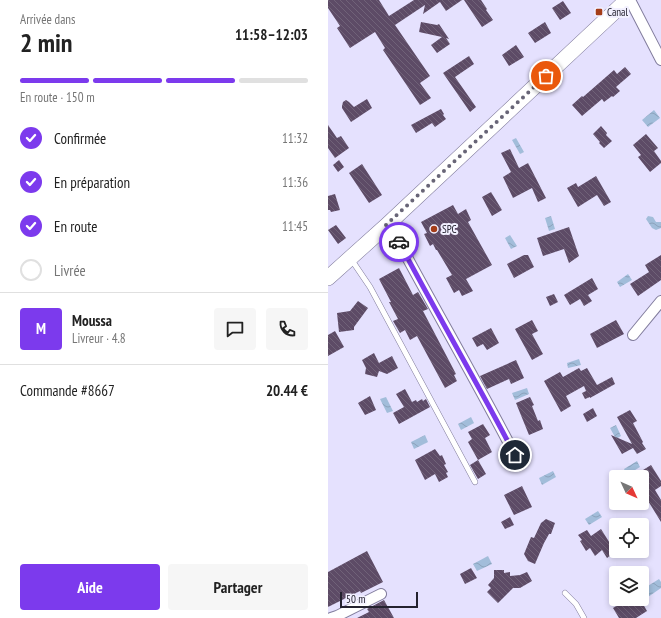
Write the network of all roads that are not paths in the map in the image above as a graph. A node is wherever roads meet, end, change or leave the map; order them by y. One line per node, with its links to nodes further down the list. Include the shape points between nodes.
1 (627, 0): 4 (main road)
2 (630, 0): 3 (street)
3 (661, 60)
4 (386, 225): 5 (main road); 9 (street, via 394,233)
5 (350, 258): 6 (main road); 10 (lane, via 370,287)
6 (328, 278)
7 (661, 301): 8 (street)
8 (633, 335)
9 (515, 455)
10 (475, 482)
11 (565, 593): 14 (lane, via 576,604)
12 (381, 594): 13 (street)
13 (331, 618)
14 (584, 618)

